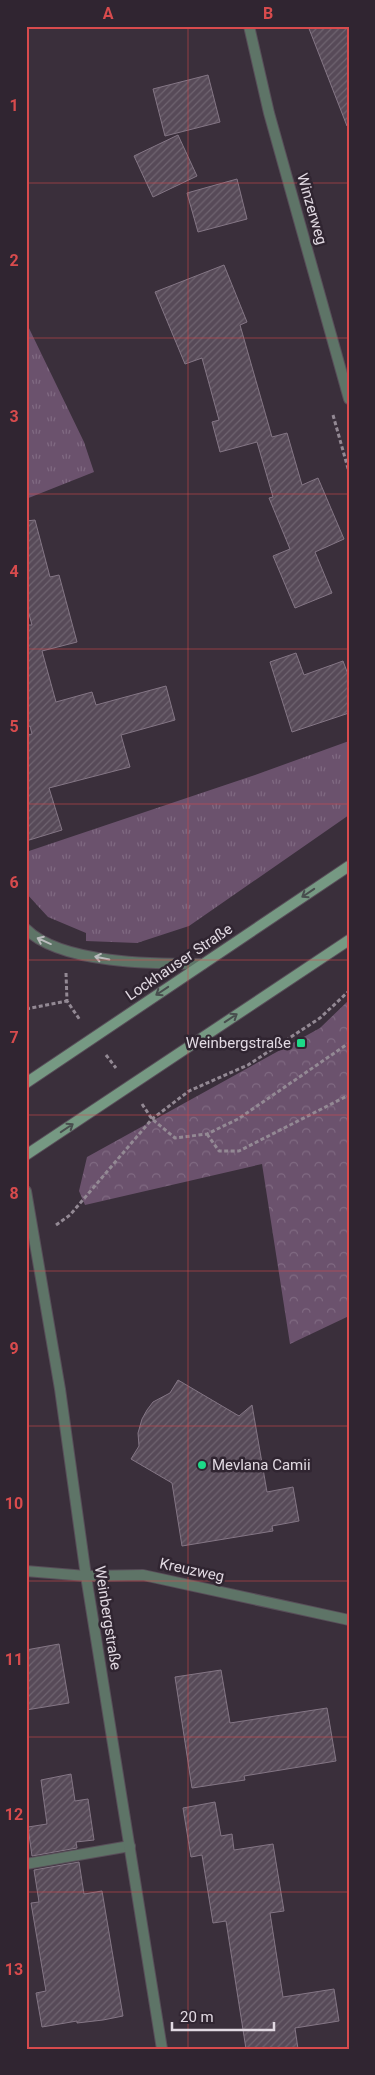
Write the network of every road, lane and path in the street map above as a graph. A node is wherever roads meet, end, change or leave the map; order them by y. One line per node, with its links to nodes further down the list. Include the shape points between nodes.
1 (249, 26): 2 (street, Winzerweg)
2 (349, 399)
3 (349, 866): 6 (main road, Lockhauser Straße, one-way to 6)
4 (26, 929): 6 (street, one-way to 4, via 110,960 64,950 33,936)
5 (349, 940): 15 (main road, one-way to 5)
6 (203, 964): 11 (main road, Lockhauser Straße, one-way to 11)
7 (349, 991): 13 (path, via 320,1018 248,1065 189,1091)
8 (67, 1001): 9 (path)
9 (26, 1009)
10 (349, 1042): 14 (path, via 238,1119)
11 (26, 1083)
12 (349, 1095): 14 (path, via 239,1152 219,1151)
13 (152, 1119): 14 (path, via 175,1138); 17 (path, via 70,1215)
14 (206, 1134)
15 (26, 1155)
16 (26, 1191): 17 (street, Weinbergstraße)
17 (36, 1239): 19 (street, Weinbergstraße)
18 (26, 1571): 19 (street, Kreuzweg)
19 (86, 1576): 20 (street, Kreuzweg, via 143,1575); 21 (street, Weinbergstraße)
20 (349, 1620)
21 (130, 1846): 22 (street); 23 (street, Weinbergstraße)
22 (26, 1864)
23 (162, 2049)

